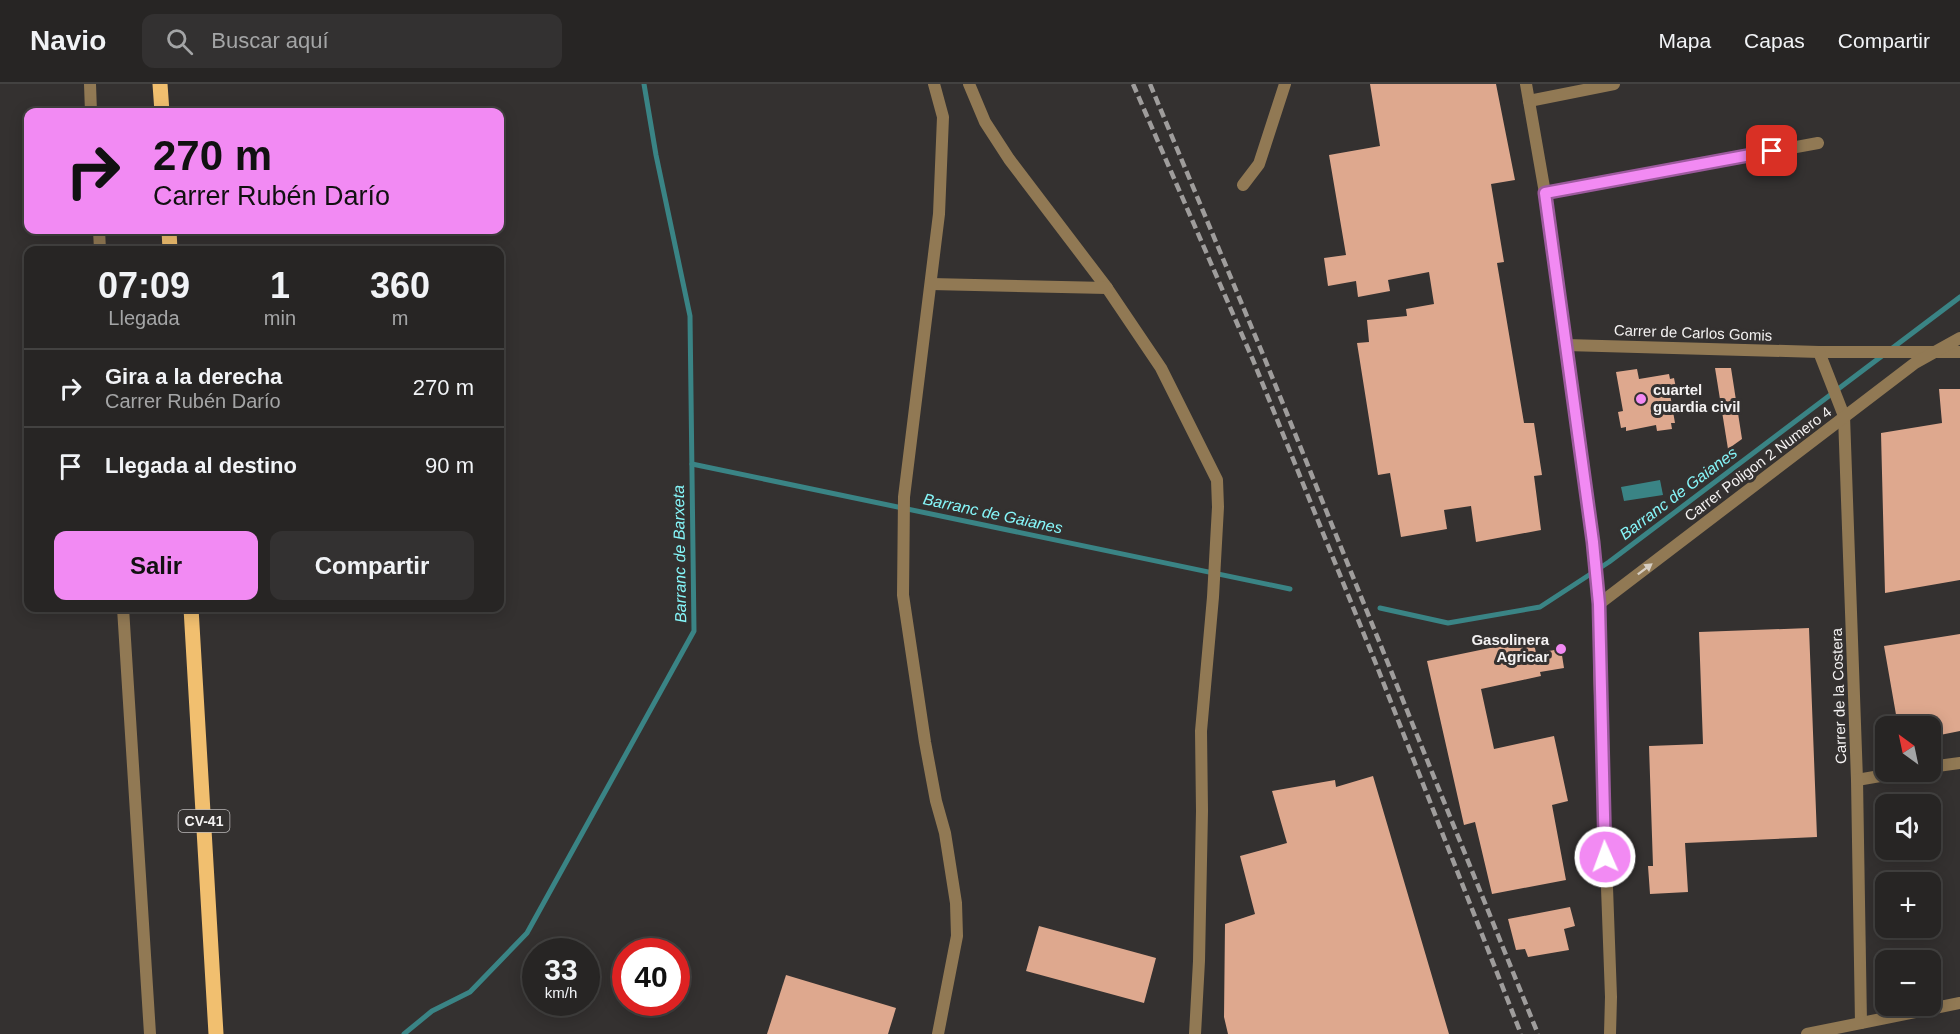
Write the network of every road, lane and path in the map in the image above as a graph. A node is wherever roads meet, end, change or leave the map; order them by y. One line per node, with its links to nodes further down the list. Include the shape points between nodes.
1 (90, 84): 9 (street)
2 (160, 84): 10 (main road)
3 (934, 84): 14 (street, via 943,117)
4 (969, 84): 15 (street, via 985,122 1009,159)
5 (1285, 84): 12 (street, via 1258,164)
6 (1526, 84): 8 (street)
7 (1614, 84): 8 (street)
8 (1529, 101): 13 (street)
9 (91, 108)
10 (162, 108)
11 (1818, 143): 13 (street)
12 (1243, 186)
13 (1545, 193): 17 (street)
14 (931, 284): 15 (street); 33 (street, via 904,497 903,595 925,742 956,903 957,936)
15 (1107, 288): 34 (street, via 1161,368 1217,480 1213,597 1201,730)
16 (1960, 338): 18 (street, Carrer Poligon 2 Numero 4)
17 (1566, 345): 19 (street, Carrer de Carlos Gomis); 22 (street)
18 (1938, 351): 19 (street, Carrer de Carlos Gomis); 20 (street, Carrer de Carlos Gomis); 21 (street, Carrer Poligon 2 Numero 4)
19 (1819, 352): 21 (street, Carrer de la Costera)
20 (1960, 352)
21 (1842, 411): 22 (street, Carrer Poligon 2 Numero 4, one-way to 21); 28 (street, Carrer de la Costera)
22 (1599, 604): 35 (street)
23 (123, 612): 31 (street)
24 (191, 612): 32 (main road, CV-41)
25 (1960, 763): 26 (street)
26 (1941, 766)
27 (1875, 777): 28 (street)
28 (1857, 780): 30 (street, Carrer de la Costera)
29 (1960, 1003): 30 (street)
30 (1861, 1023): 36 (street)
31 (150, 1034)
32 (216, 1034)
33 (938, 1034)
34 (1195, 1034)
35 (1610, 1034)
36 (1807, 1034)

